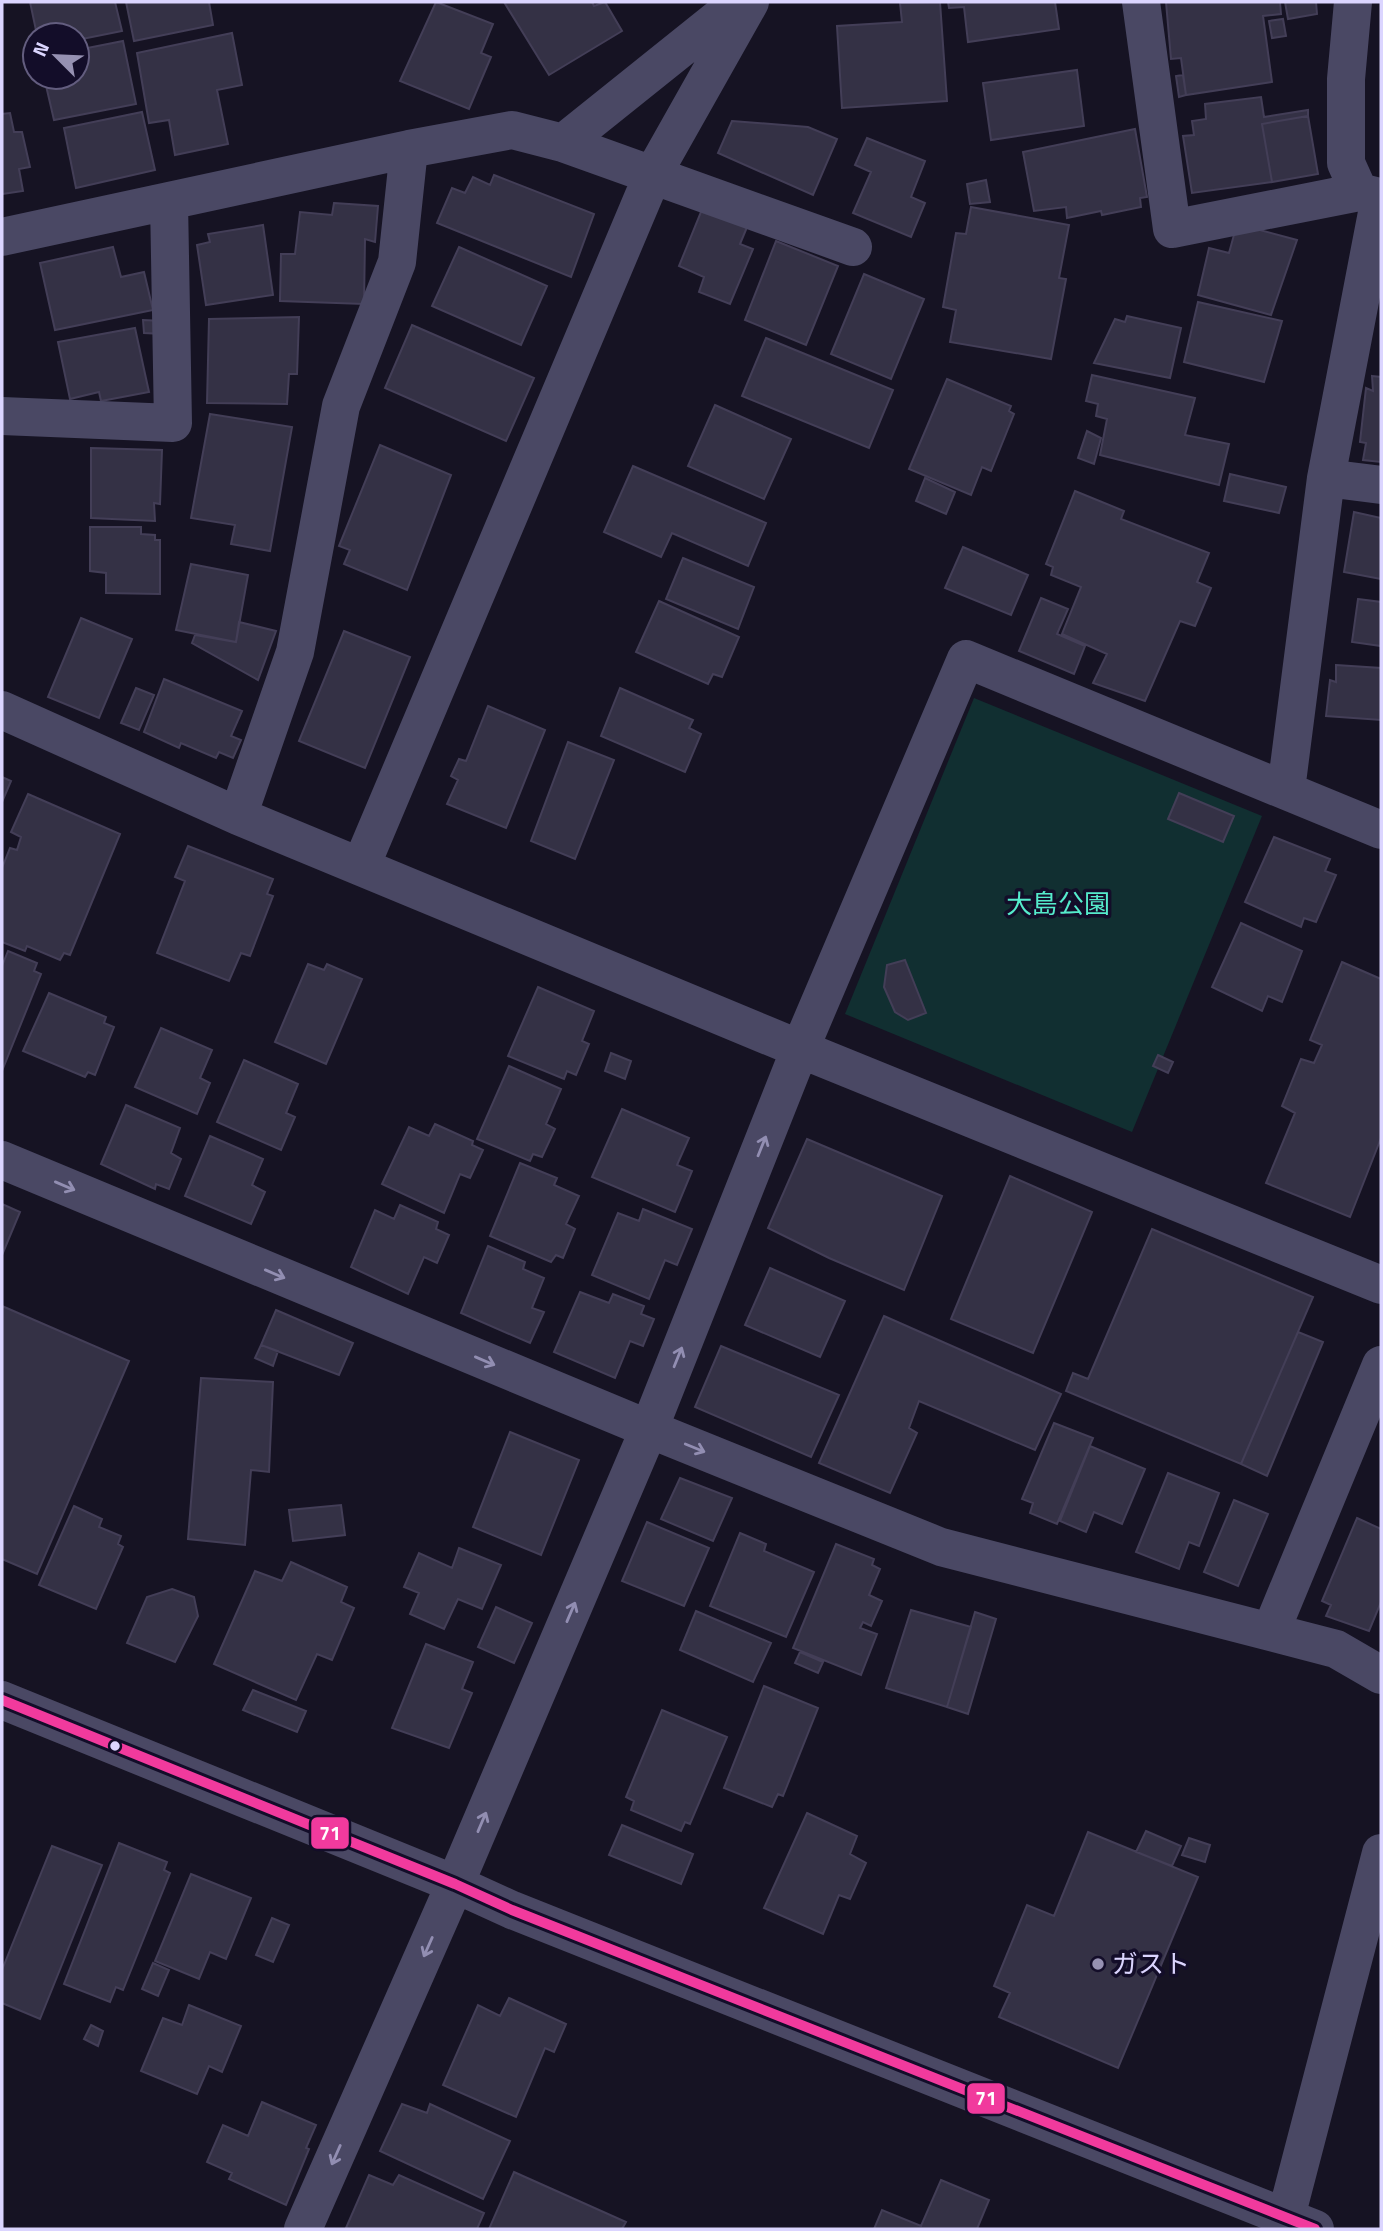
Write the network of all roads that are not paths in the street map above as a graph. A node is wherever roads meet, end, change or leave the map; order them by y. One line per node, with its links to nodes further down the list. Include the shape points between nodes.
1 (739, 2): 5 (street)
2 (750, 2): 7 (street)
3 (1141, 2): 8 (street, via 1172,229)
4 (1353, 2): 8 (street, via 1346,79 1346,163)
5 (563, 143): 6 (street, via 512,130); 7 (street)
6 (409, 149): 9 (street); 17 (street, via 397,262 341,406 295,652)
7 (653, 174): 11 (street); 19 (street)
8 (1373, 195): 13 (street)
9 (169, 201): 10 (street); 12 (street, via 173,422)
10 (2, 237)
11 (853, 247)
12 (2, 416)
13 (1326, 478): 14 (street); 16 (street)
14 (1381, 485)
15 (2, 709): 17 (street)
16 (1286, 790): 18 (street); 20 (street, via 966,659)
17 (238, 816): 19 (street)
18 (1381, 830)
19 (361, 866): 20 (street)
20 (800, 1049): 22 (street); 24 (street, one-way to 20)
21 (2, 1160): 24 (street, one-way to 24)
22 (1381, 1284)
23 (1381, 1365): 25 (street)
24 (649, 1429): 25 (street, one-way to 25, via 941,1547); 29 (street, one-way to 24)
25 (1271, 1631): 26 (street, via 1336,1649)
26 (1381, 1675)
27 (2, 1700): 29 (street)
28 (1381, 1853): 30 (street)
29 (455, 1884): 30 (street); 31 (street, one-way to 31)
30 (1300, 2223)
31 (303, 2229)

